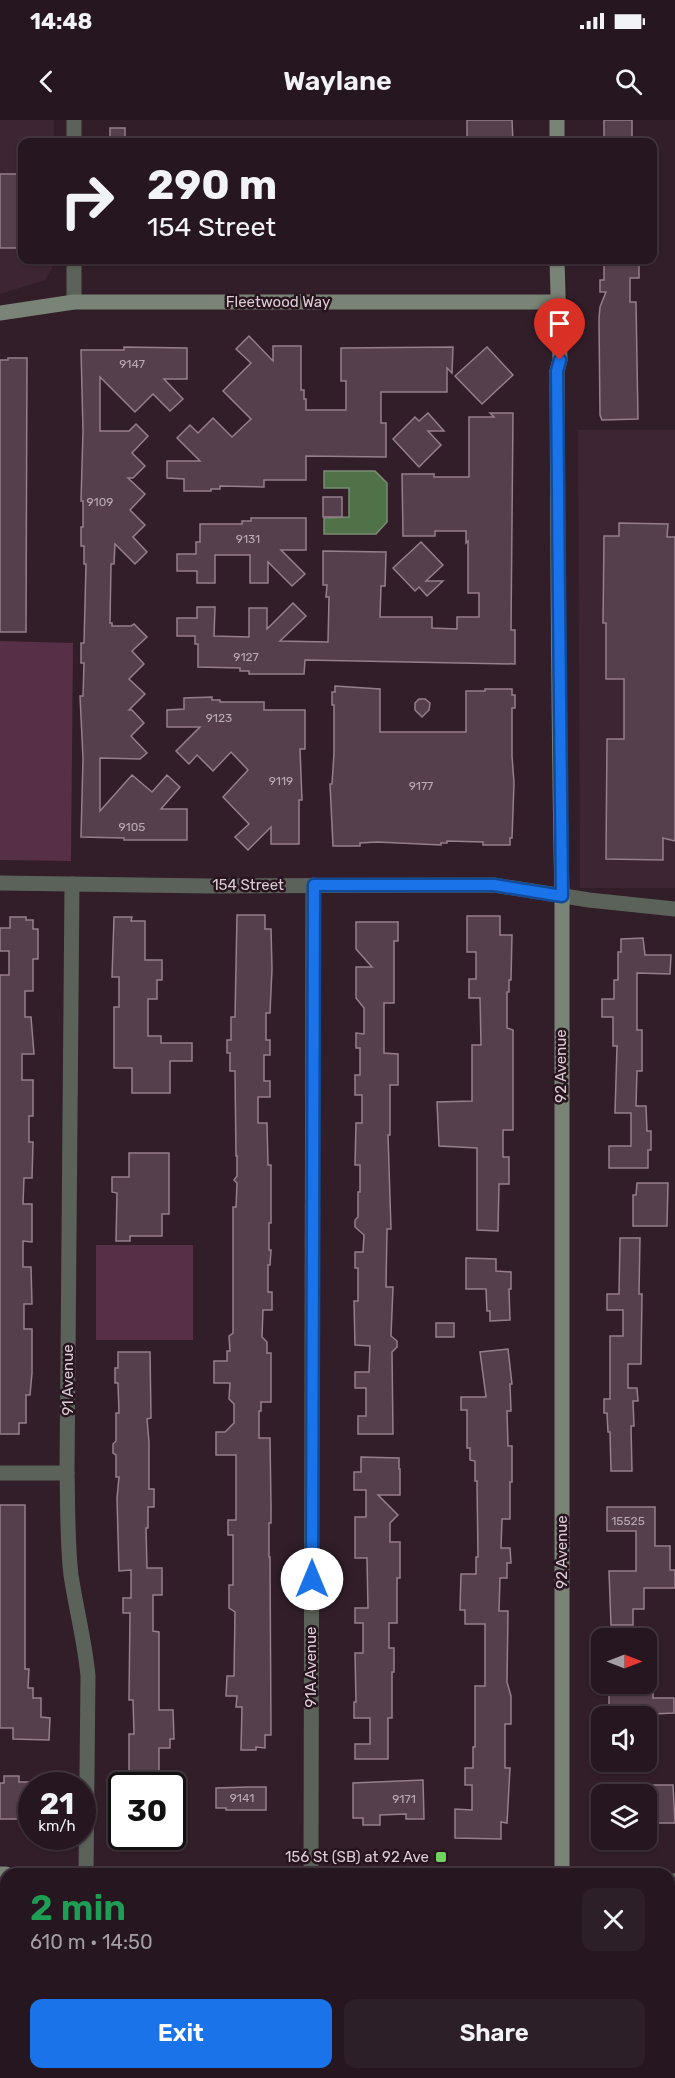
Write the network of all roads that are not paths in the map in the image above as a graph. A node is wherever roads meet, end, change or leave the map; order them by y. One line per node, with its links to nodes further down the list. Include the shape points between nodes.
1 (74, 120): 3 (street)
2 (556, 120): 4 (street)
3 (74, 138)
4 (557, 138)
5 (74, 264): 7 (street)
6 (557, 264): 8 (street, 92 Avenue)
7 (74, 302): 8 (street, Fleetwood Way); 9 (street, Fleetwood Way)
8 (558, 302): 13 (street, 92 Avenue)
9 (0, 314)
10 (0, 883): 11 (street, 154 Street)
11 (72, 884): 12 (street, 154 Street); 16 (street, 91 Avenue)
12 (314, 885): 13 (street, 154 Street, via 494,885); 18 (street, 91A Avenue)
13 (562, 896): 14 (street, 154 Street); 19 (street, 92 Avenue)
14 (675, 909)
15 (0, 1473): 16 (street)
16 (67, 1473): 17 (street, 91 Avenue, via 71,1576 88,1676)
17 (86, 1868)
18 (311, 1868)
19 (562, 1868)

